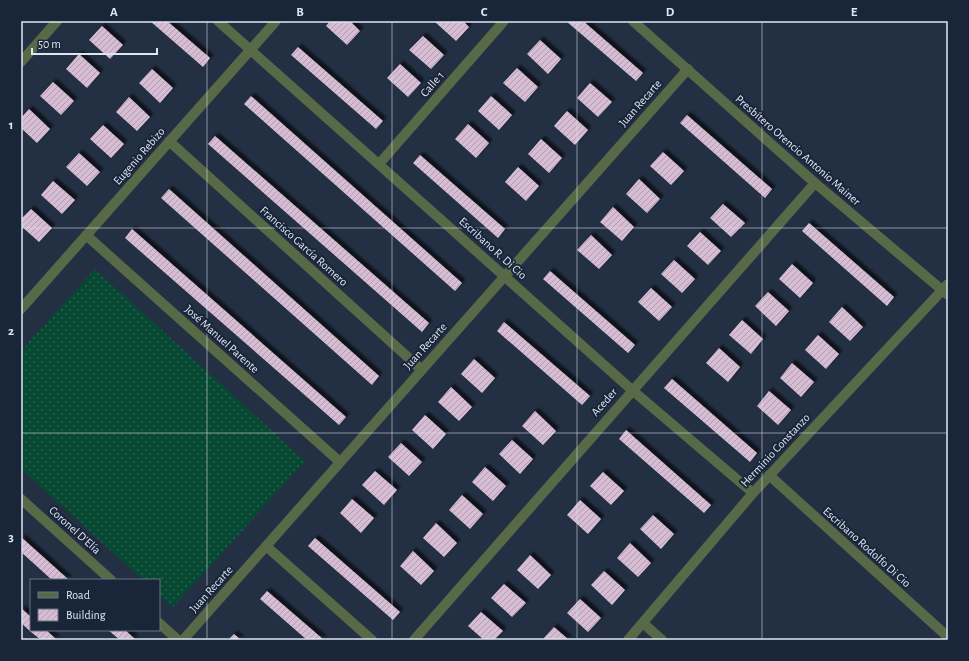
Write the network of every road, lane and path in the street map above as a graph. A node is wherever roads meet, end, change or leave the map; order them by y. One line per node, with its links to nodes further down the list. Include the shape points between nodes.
1 (57, 21): 7 (street)
2 (218, 21): 6 (street, Escribano R. Di Cio)
3 (276, 21): 6 (street, Eugenio Rebizo)
4 (504, 21): 10 (street, Calle 1)
5 (633, 21): 8 (street, Presbítero Orencio Antonio Mainer)
6 (250, 50): 9 (street, Eugenio Rebizo); 10 (street, Escribano R. Di Cio)
7 (21, 62)
8 (688, 69): 11 (street, Presbítero Orencio Antonio Mainer); 13 (street, Juan Recarte)
9 (169, 141): 12 (street, Eugenio Rebizo); 16 (street, Francisco García Romero)
10 (379, 164): 13 (street, Escribano R. Di Cio)
11 (815, 183): 14 (street, Presbítero Orencio Antonio Mainer); 17 (street, Aceder)
12 (86, 235): 15 (street, Eugenio Rebizo); 18 (street, José Manuel Parente)
13 (505, 276): 16 (street, Juan Recarte); 17 (street, Escribano R. Di Cio)
14 (946, 290): 19 (street, Herminio Constanzo)
15 (21, 309)
16 (422, 370): 18 (street, Juan Recarte)
17 (632, 390): 20 (street, Escribano R. Di Cio); 30 (street, Aceder)
18 (340, 462): 22 (street, Juan Recarte)
19 (770, 475): 20 (street, Herminio Constanzo); 26 (street, Escribano Rodolfo Di Cio)
20 (753, 493): 24 (street, Herminio Constanzo)
21 (21, 499): 23 (street, Coronel D'Elía)
22 (266, 546): 28 (street, Juan Recarte); 29 (street)
23 (110, 579)
24 (643, 623): 31 (street, Herminio Constanzo); 32 (street)
25 (160, 624): 27 (street)
26 (948, 637)
27 (178, 640)
28 (183, 640)
29 (372, 640)
30 (414, 640)
31 (628, 640)
32 (662, 640)

